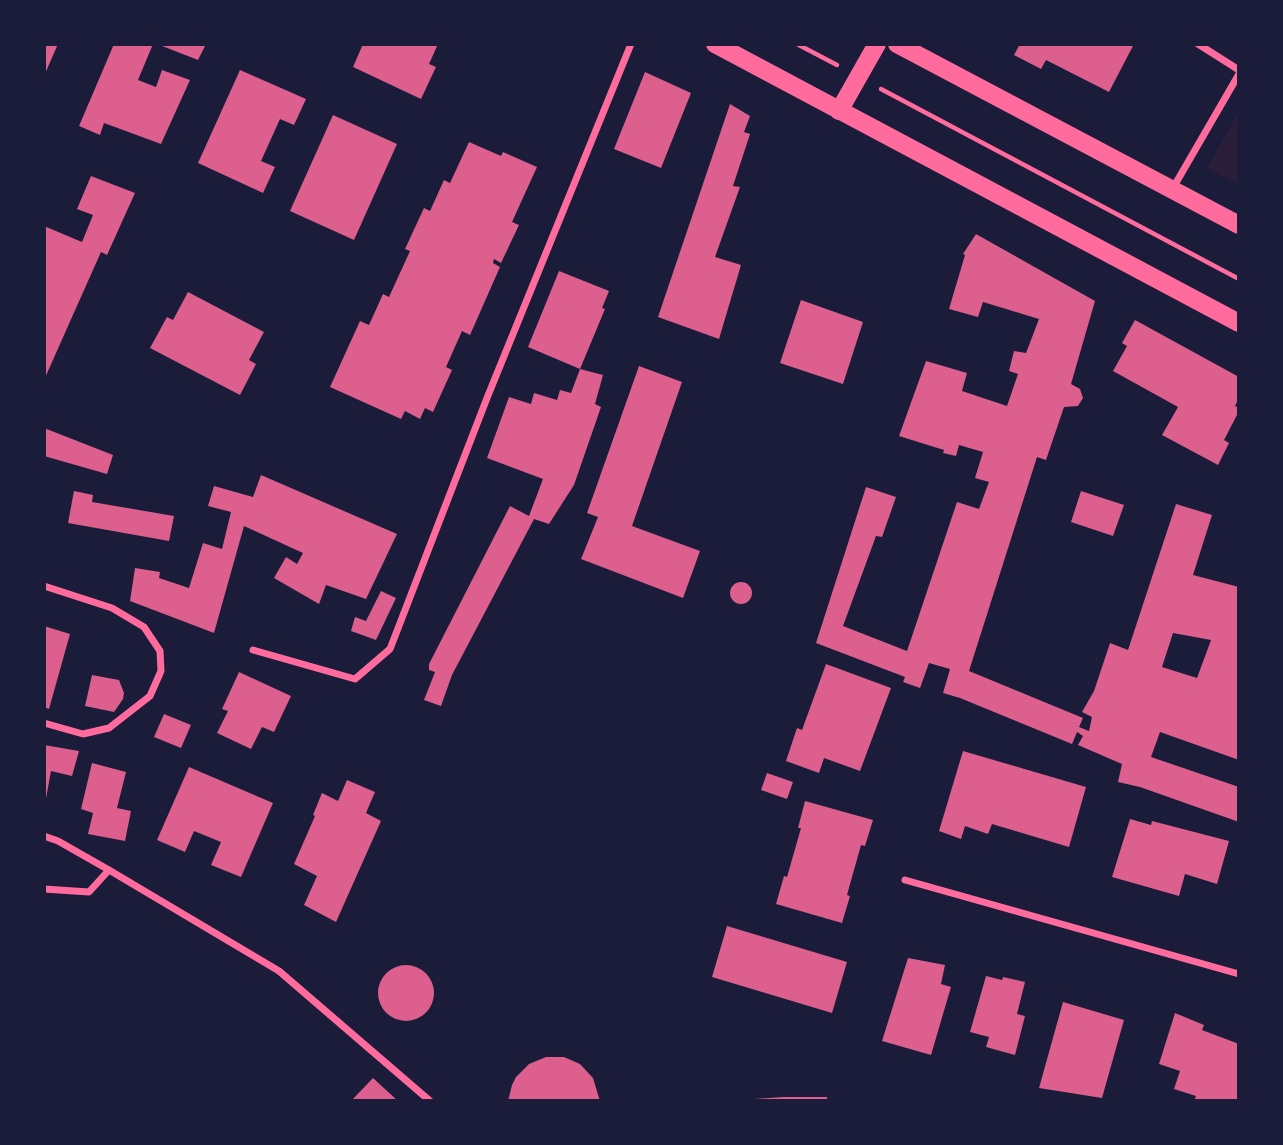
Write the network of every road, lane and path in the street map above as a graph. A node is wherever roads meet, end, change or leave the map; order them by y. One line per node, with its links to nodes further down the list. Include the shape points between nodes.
1 (631, 44): 16 (street, via 390,649 355,679)
2 (715, 44): 10 (main road)
3 (797, 44): 7 (path)
4 (877, 44): 10 (main road)
5 (897, 44): 11 (main road)
6 (1198, 44): 8 (street)
7 (828, 61)
8 (1239, 72): 11 (street)
9 (892, 95): 13 (path)
10 (839, 111): 14 (main road)
11 (1173, 189): 12 (main road)
12 (1239, 225)
13 (1239, 279)
14 (1239, 323)
15 (44, 586): 17 (street, via 112,608 144,627 160,652 161,671 150,696 109,728 83,734)
16 (253, 650)
17 (44, 723)
18 (44, 836): 19 (street)
19 (109, 870): 21 (street, via 89,891); 23 (street, via 279,971)
20 (905, 880): 22 (street)
21 (44, 889)
22 (1239, 974)
23 (429, 1101)

